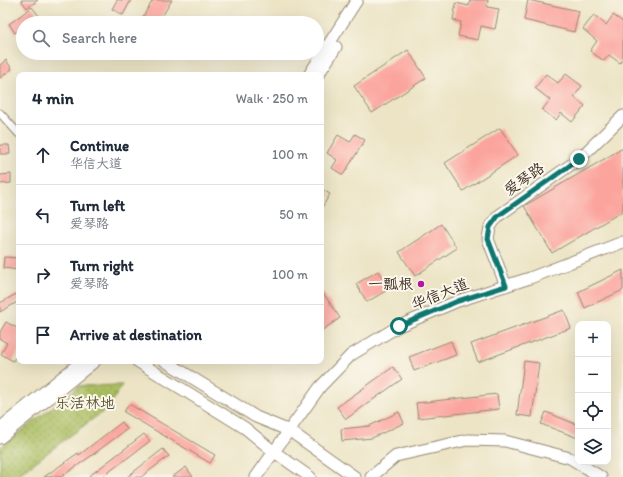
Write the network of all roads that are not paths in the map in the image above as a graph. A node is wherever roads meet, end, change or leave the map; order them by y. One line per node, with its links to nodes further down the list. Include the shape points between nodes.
1 (357, 0): 3 (street)
2 (366, 0): 6 (street)
3 (324, 52)
4 (319, 60): 5 (street)
5 (311, 72)
6 (320, 72)
7 (0, 113): 9 (street)
8 (623, 116): 11 (street, 爱琴路, via 579,159 498,216 490,227 488,239)
9 (16, 131)
10 (623, 242): 11 (street, 华信大道)
11 (506, 286): 17 (street, 华信大道, via 458,301 399,326 351,355 320,387)
12 (78, 364): 16 (street)
13 (91, 364): 18 (street)
14 (142, 364): 19 (street, via 245,428)
15 (170, 364): 17 (street, via 256,416)
16 (0, 428)
17 (290, 431): 19 (street, 华信大道); 22 (street)
18 (0, 438)
19 (273, 451): 20 (street, 华信大道); 21 (street)
20 (256, 477)
21 (310, 477)
22 (355, 477)
23 (371, 477): 24 (street, via 396,456 467,440 504,441 570,458)
24 (601, 477)

